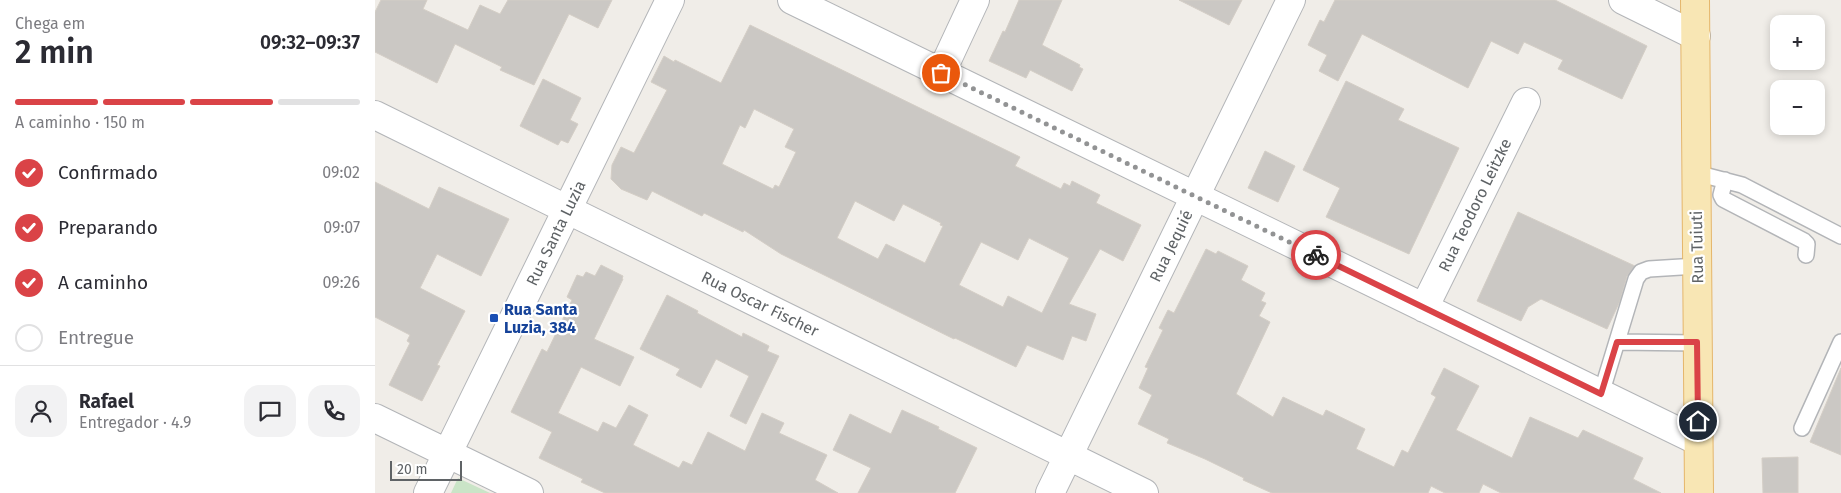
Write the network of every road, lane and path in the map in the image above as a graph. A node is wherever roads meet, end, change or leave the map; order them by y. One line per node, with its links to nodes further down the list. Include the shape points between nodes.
1 (670, 0): 14 (street, Rua Santa Luzia)
2 (792, 0): 8 (street)
3 (975, 0): 8 (street)
4 (1291, 0): 13 (street, Rua Jequié)
5 (1623, 0): 7 (street)
6 (1695, 0): 7 (main road, Rua Tuiuti)
7 (1696, 36): 11 (main road, Rua Tuiuti)
8 (941, 73): 13 (street)
9 (1526, 102): 18 (street, Rua Teodoro Leitzke)
10 (375, 115): 14 (street, Rua Oscar Fischer)
11 (1696, 173): 12 (lane); 17 (main road, Rua Tuiuti)
12 (1725, 180): 15 (lane, via 1742,185); 16 (lane, via 1723,200 1804,241 1807,244)
13 (1195, 196): 18 (street); 27 (street, Rua Jequié)
14 (567, 210): 26 (street, Rua Santa Luzia); 27 (street, Rua Oscar Fischer)
15 (1841, 236)
16 (1806, 255)
17 (1697, 266): 19 (lane, via 1641,272); 20 (main road, Rua Tuiuti)
18 (1425, 308): 22 (street)
19 (1617, 342): 20 (lane); 22 (lane)
20 (1697, 342): 25 (main road, Rua Tuiuti)
21 (1841, 342): 24 (lane)
22 (1601, 394): 25 (street)
23 (375, 418): 26 (street)
24 (1802, 428)
25 (1698, 441): 32 (main road, Rua Tuiuti)
26 (447, 453): 28 (street, Rua Santa Luzia); 29 (street)
27 (1068, 456): 30 (street, Rua Jequié); 31 (street, Rua Oscar Fischer)
28 (428, 493)
29 (529, 493)
30 (1050, 493)
31 (1144, 493)
32 (1699, 493)

